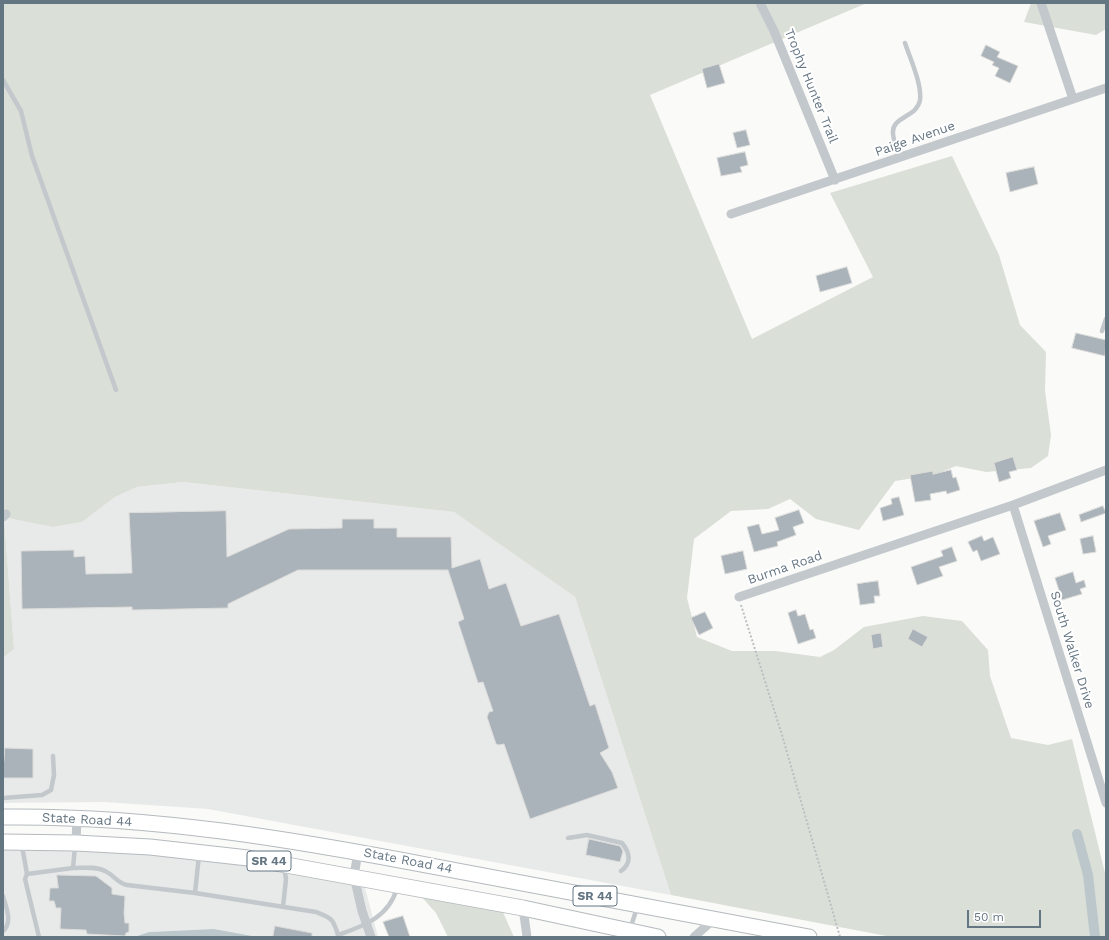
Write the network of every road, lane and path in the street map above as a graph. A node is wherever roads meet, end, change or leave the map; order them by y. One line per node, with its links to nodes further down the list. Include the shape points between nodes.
1 (760, 3): 8 (street, Trophy Hunter Trail)
2 (1041, 3): 6 (street)
3 (905, 43): 7 (lane, via 920,100 912,113 896,121 894,126 893,134)
4 (3, 80): 12 (lane, via 21,111 32,156)
5 (1106, 88): 6 (street, Paige Avenue)
6 (1073, 99): 7 (street, Paige Avenue)
7 (899, 158): 8 (street, Paige Avenue)
8 (835, 180): 9 (street, Paige Avenue)
9 (731, 214)
10 (1106, 319): 11 (lane)
11 (1102, 331)
12 (116, 390)
13 (1106, 470): 14 (street, Burma Road)
14 (1013, 505): 15 (street, Burma Road); 18 (street, South Walker Drive)
15 (739, 597): 49 (path, Burma Road)
16 (53, 756): 17 (lane, via 54,775 51,790 42,795)
17 (3, 798)
18 (1106, 803)
19 (3, 817): 20 (main road, State Road 44 / SR 44)
20 (77, 818): 24 (street); 26 (main road, State Road 44 / SR 44, via 218,830)
21 (568, 838): 29 (lane, via 588,835 622,843 630,857 626,867)
22 (3, 842): 23 (main road, State Road 44 / SR 44)
23 (21, 842): 24 (main road, State Road 44 / SR 44); 30 (lane)
24 (76, 842): 25 (main road, State Road 44 / SR 44); 28 (lane)
25 (199, 852): 27 (main road, State Road 44 / SR 44); 33 (lane)
26 (358, 852): 31 (street); 35 (main road, State Road 44 / SR 44)
27 (284, 864): 31 (main road, State Road 44 / SR 44); 36 (lane, via 286,879)
28 (73, 868): 30 (lane); 33 (lane, via 96,868 106,871 120,884)
29 (620, 871)
30 (27, 874): 43 (lane, via 25,879)
31 (354, 876): 32 (main road, State Road 44 / SR 44); 39 (street)
32 (398, 884): 37 (main road, State Road 44 / SR 44); 39 (lane, via 394,899 383,913)
33 (195, 892): 36 (lane)
34 (3, 896): 40 (lane, via 8,920 8,925)
35 (638, 904): 38 (main road, State Road 44 / SR 44); 41 (lane)
36 (283, 907): 42 (lane, via 316,912 331,918)
37 (523, 908): 41 (main road, State Road 44 / SR 44); 45 (street)
38 (714, 919): 47 (street); 48 (main road, State Road 44 / SR 44)
39 (366, 925): 42 (lane); 44 (street)
40 (3, 931)
41 (629, 931): 46 (main road, State Road 44 / SR 44)
42 (338, 936)
43 (39, 937)
44 (371, 937)
45 (527, 937)
46 (658, 937)
47 (694, 937)
48 (809, 937)
49 (840, 937)

